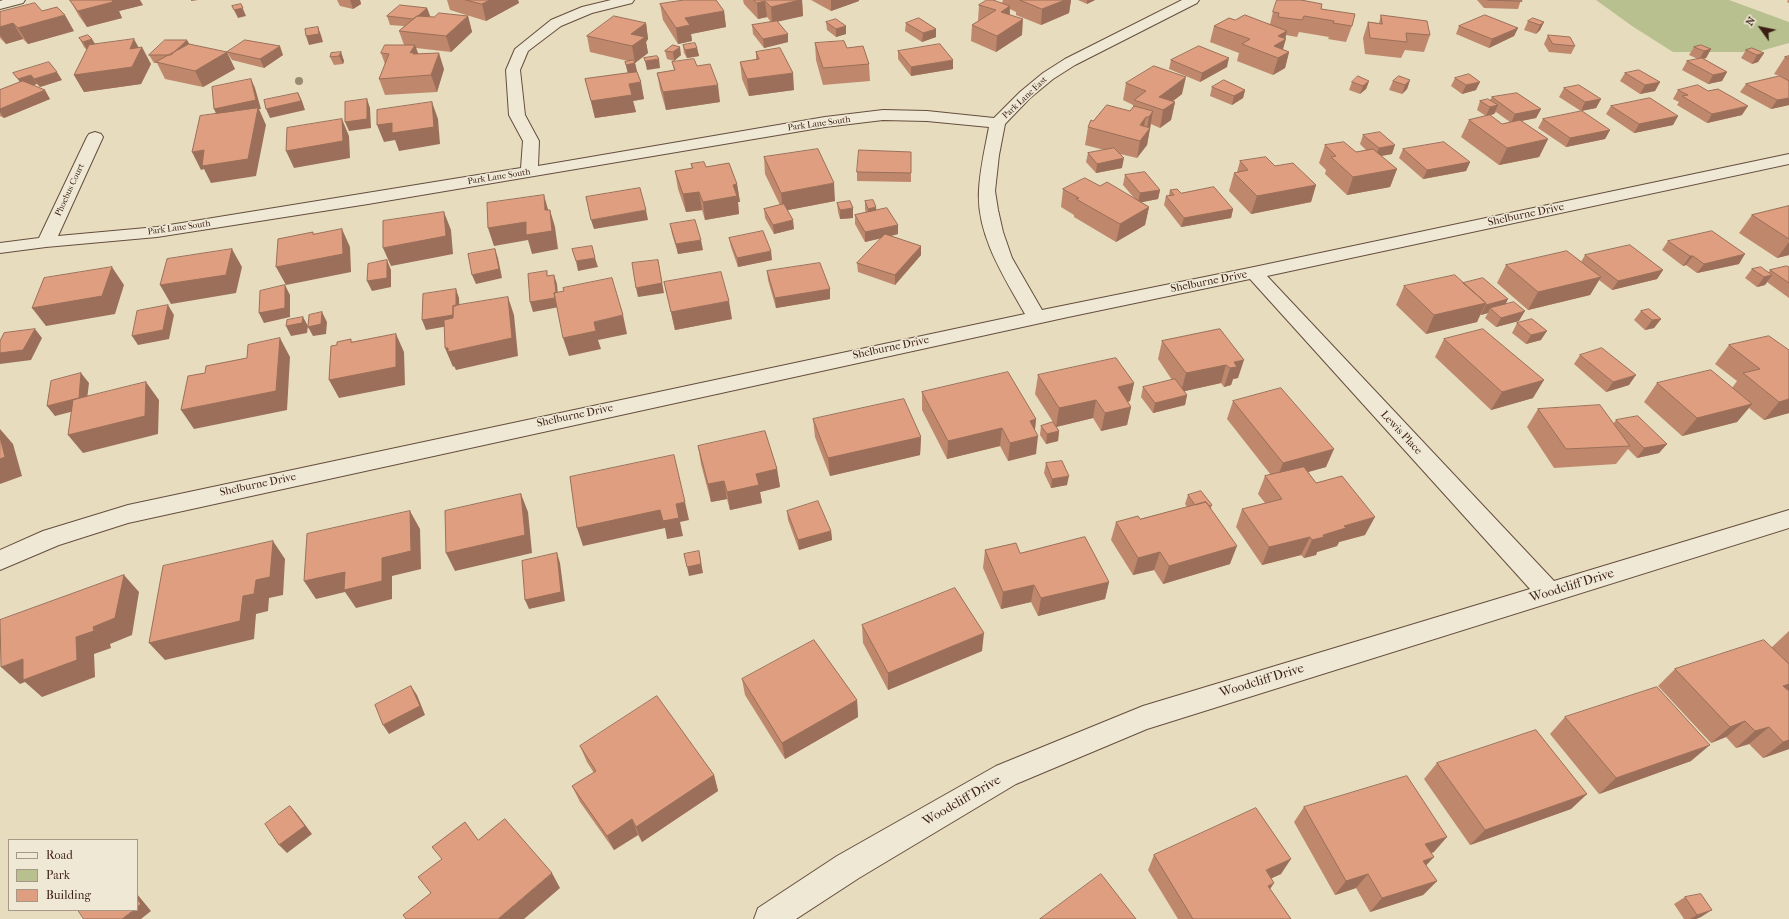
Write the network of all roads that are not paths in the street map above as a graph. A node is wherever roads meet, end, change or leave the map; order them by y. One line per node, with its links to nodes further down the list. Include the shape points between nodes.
1 (18, 0): 4 (street)
2 (627, 0): 8 (street, via 587,10 556,23 522,49 513,70 517,115 530,141)
3 (1192, 0): 5 (street, Park Lane East, via 1070,62 1025,95)
4 (0, 5)
5 (998, 123): 8 (street, Park Lane South, via 927,116 883,115 825,122); 12 (street, Park Lane East, via 987,191 989,210 1003,258)
6 (95, 137): 9 (street, Phoebus Court)
7 (1789, 159): 11 (street, Shelburne Drive)
8 (529, 172): 9 (street, Park Lane South, via 158,232)
9 (46, 242): 10 (street, Park Lane South)
10 (0, 248)
11 (1254, 273): 12 (street, Shelburne Drive); 15 (street, Lewis Place)
12 (1036, 317): 14 (street, Shelburne Drive, via 213,494 51,538)
13 (1789, 519): 15 (street, Woodcliff Drive)
14 (0, 560)
15 (1548, 593): 16 (street, Woodcliff Drive, via 1143,718 1006,775 848,867)
16 (769, 919)

